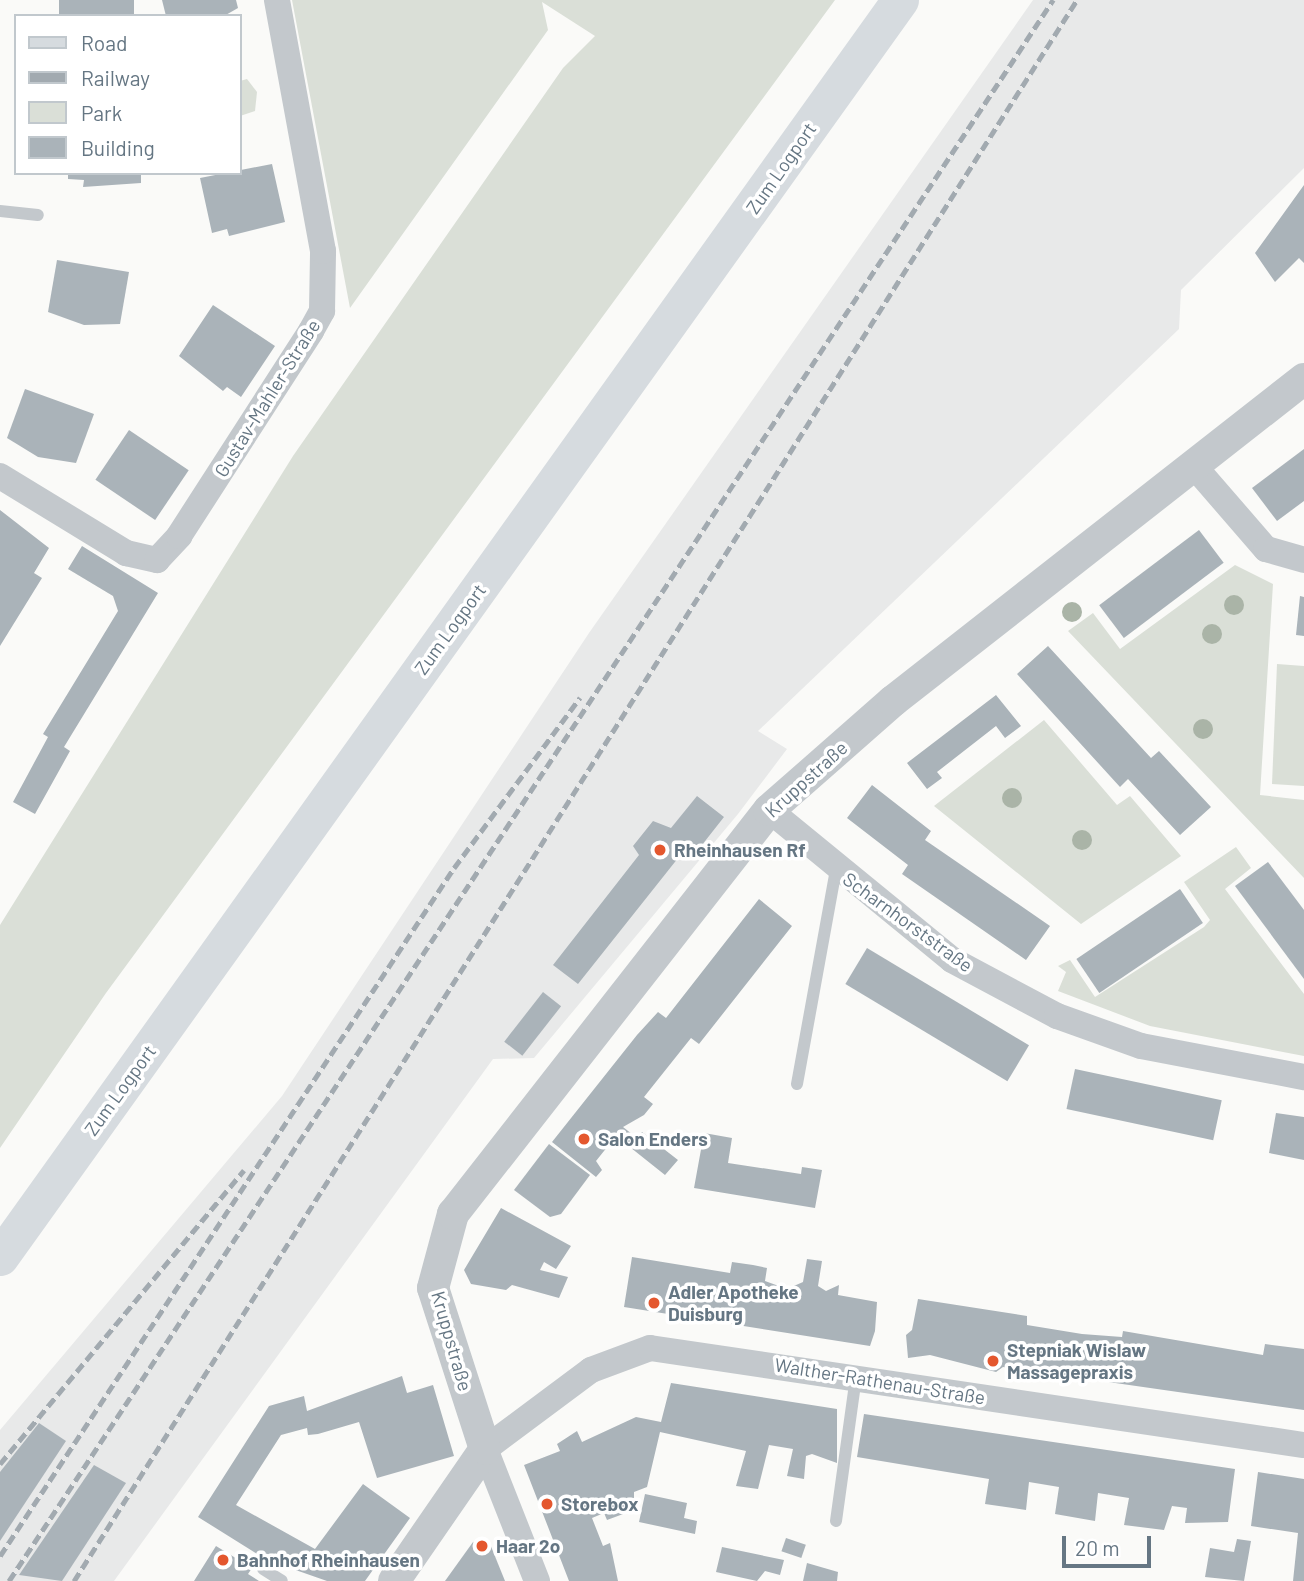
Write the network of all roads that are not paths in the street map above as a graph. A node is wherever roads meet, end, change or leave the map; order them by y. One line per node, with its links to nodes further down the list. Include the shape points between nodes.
1 (276, 0): 7 (street, Gustav-Mahler-Straße, via 323,251 322,311 311,331 179,536 157,560 126,553)
2 (900, 0): 13 (main road, Zum Logport)
3 (0, 211): 4 (lane)
4 (38, 215)
5 (1304, 379): 6 (street, Kruppstraße)
6 (1194, 466): 8 (street, via 1266,549); 9 (street, Kruppstraße, via 893,701)
7 (0, 476)
8 (1304, 560)
9 (769, 810): 10 (street, Scharnhorststraße); 16 (street, Kruppstraße, via 453,1214 433,1288)
10 (836, 869): 11 (street, Scharnhorststraße, via 952,960 1057,1016 1141,1046); 12 (lane)
11 (1304, 1077)
12 (797, 1084)
13 (0, 1257)
14 (856, 1377): 15 (street, Walther-Rathenau-Straße); 16 (street, Walther-Rathenau-Straße, via 650,1348 591,1370); 17 (lane)
15 (1304, 1445)
16 (485, 1449): 20 (street); 21 (street)
17 (836, 1521)
18 (263, 1569): 19 (lane)
19 (282, 1581)
20 (394, 1581)
21 (537, 1581)

